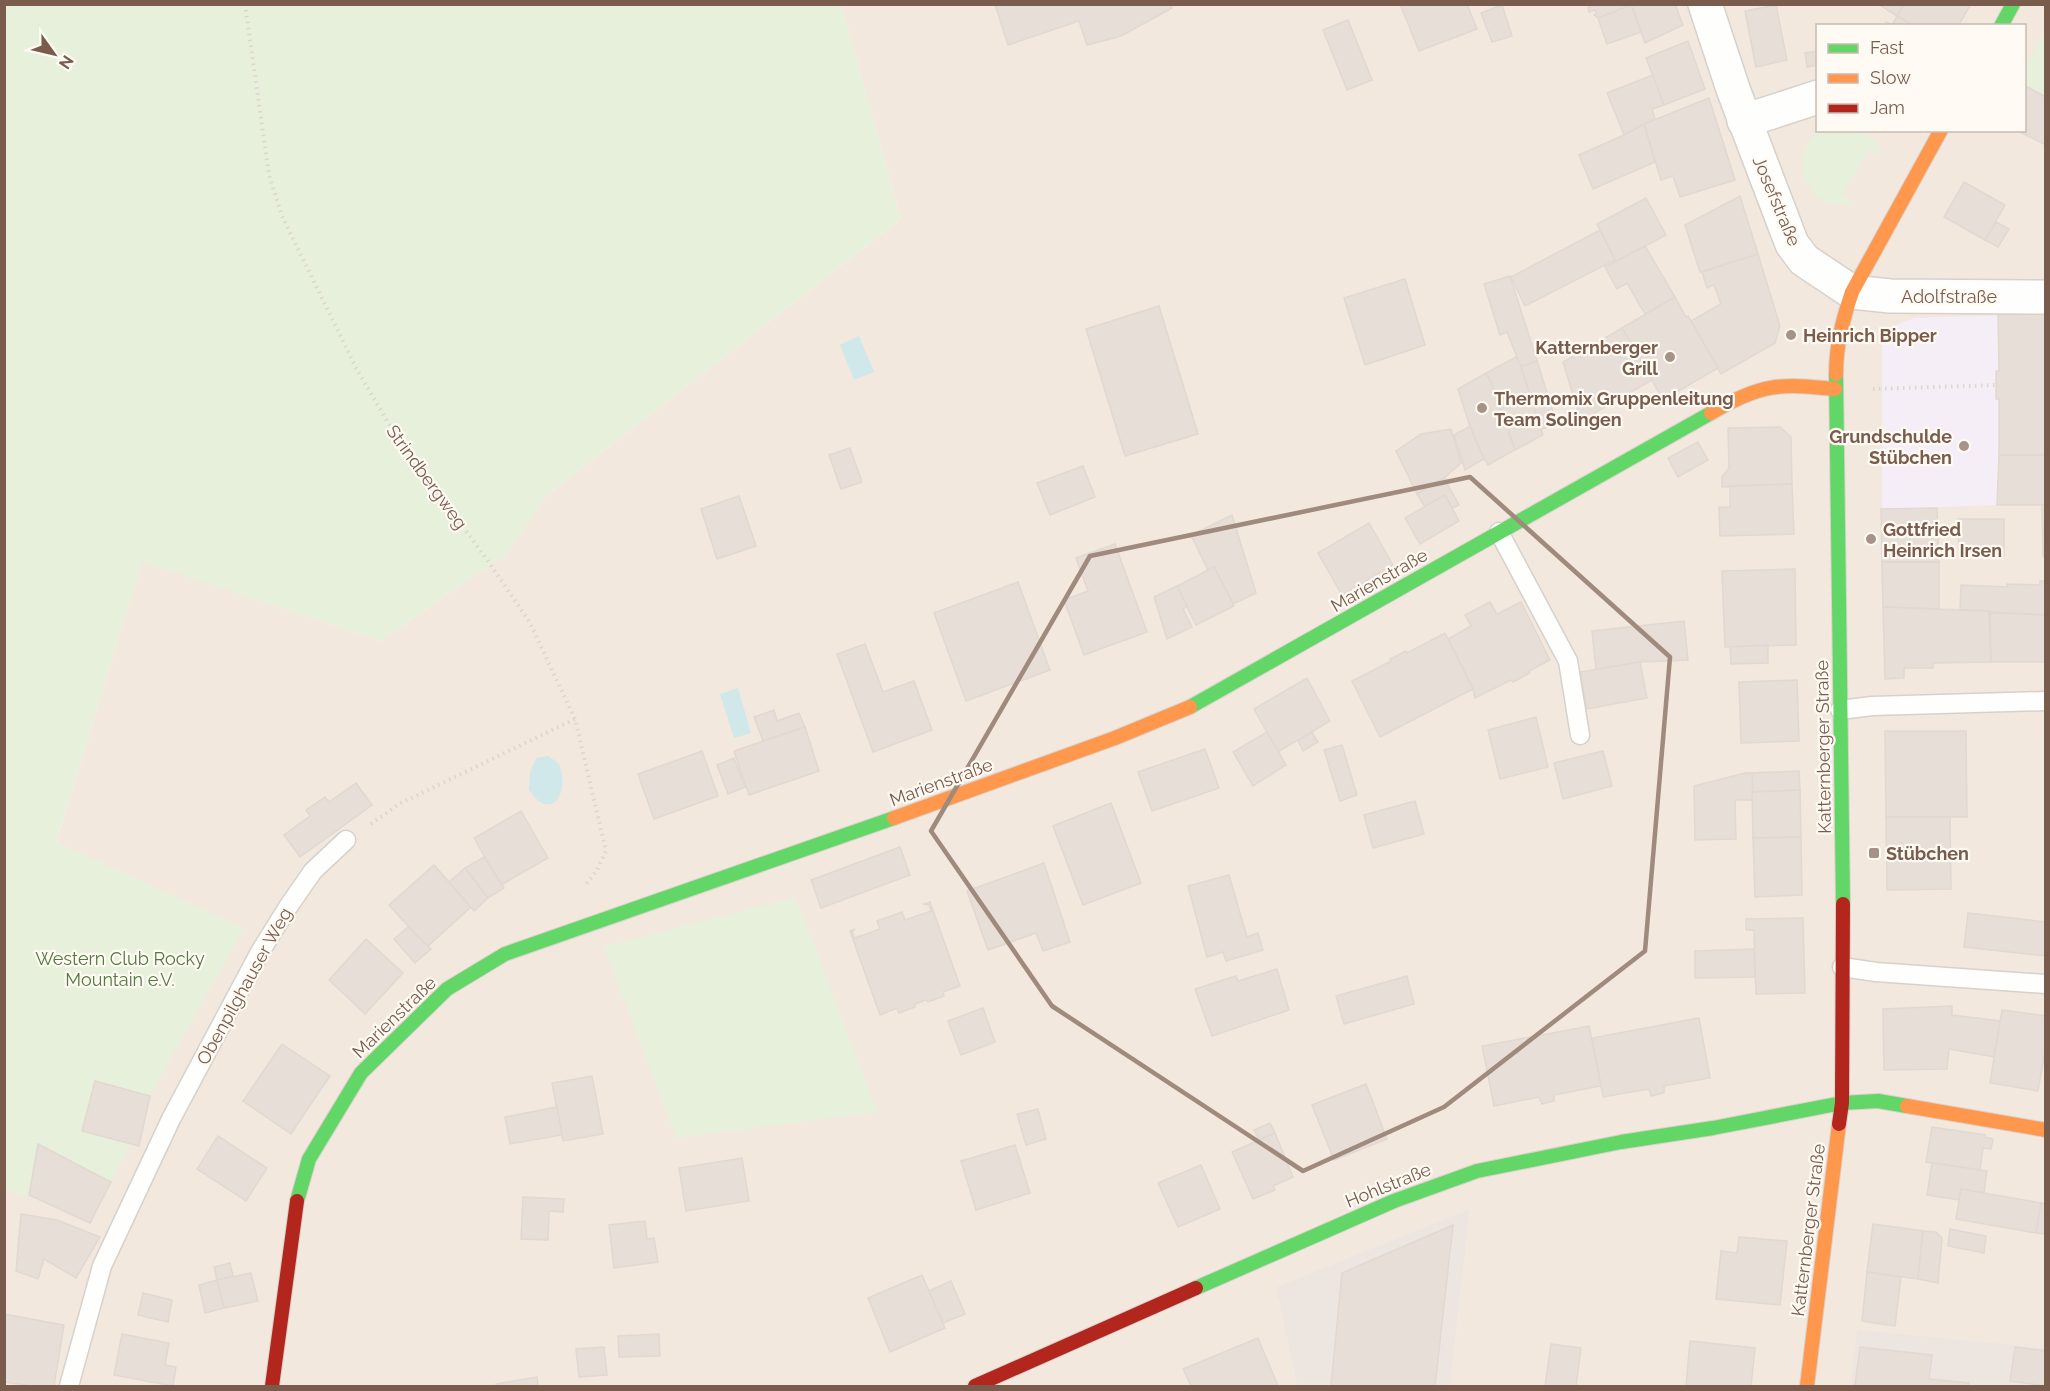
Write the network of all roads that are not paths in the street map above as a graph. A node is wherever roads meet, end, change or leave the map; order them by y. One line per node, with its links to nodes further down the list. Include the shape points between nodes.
1 (1705, 4): 5 (street, Josefstraße)
2 (2013, 4): 3 (street)
3 (2002, 24)
4 (1816, 97): 5 (street)
5 (1744, 121): 7 (street, Josefstraße, via 1792,244 1804,260)
6 (1931, 134): 7 (street, Katternberger Straße)
7 (1852, 292): 8 (street, Adolfstraße, via 1890,296); 9 (street, Katternberger Straße, via 1836,354)
8 (2046, 297)
9 (1835, 389): 10 (street, Marienstraße, via 1790,384 1746,394); 12 (street, Katternberger Straße)
10 (1499, 532): 13 (lane, via 1568,661); 20 (street, Marienstraße, via 1195,705 889,820 505,954 447,989 361,1073 309,1159 298,1193)
11 (2046, 701): 12 (lane)
12 (1840, 710): 15 (street, Katternberger Straße)
13 (1580, 735)
14 (346, 840): 19 (lane, Obenpilghauser Weg, via 313,871 260,952 171,1119 102,1266)
15 (1842, 967): 16 (lane); 17 (street, Katternberger Straße)
16 (2046, 984)
17 (1842, 1103): 18 (street, Hohlstraße, via 1878,1101); 21 (street, Hohlstraße, via 1477,1171 1394,1201); 22 (street, Katternberger Straße)
18 (2046, 1130)
19 (69, 1386)
20 (272, 1386)
21 (975, 1386)
22 (1807, 1386)

